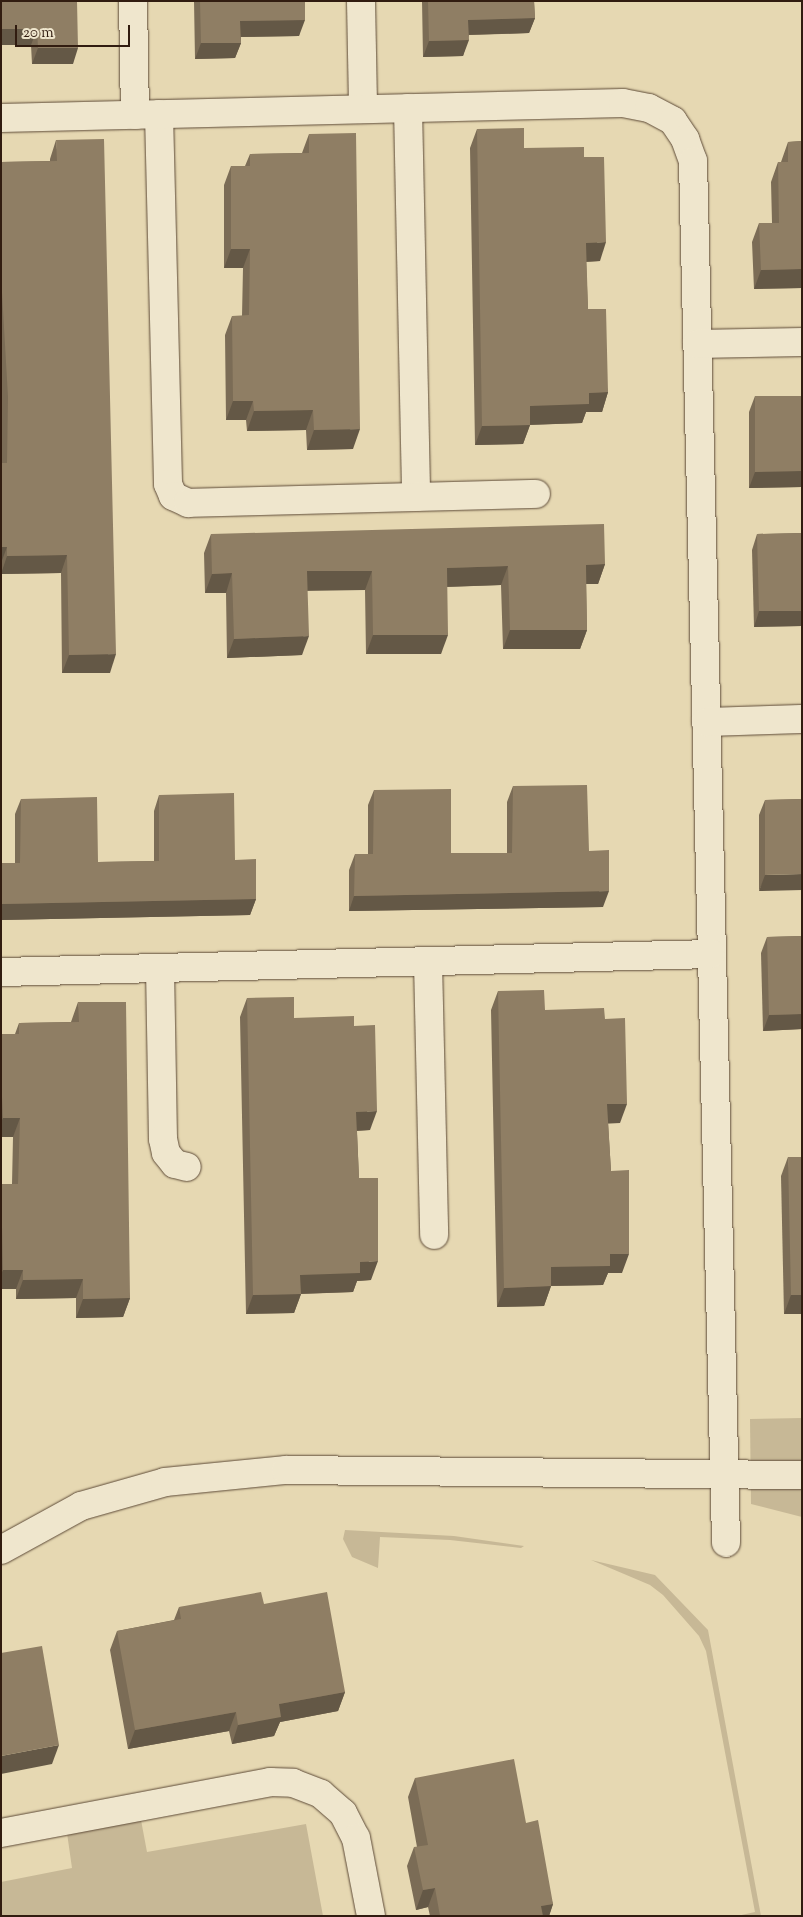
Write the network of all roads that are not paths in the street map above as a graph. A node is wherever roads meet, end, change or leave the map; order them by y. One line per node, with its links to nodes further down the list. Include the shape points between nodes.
1 (133, 1): 5 (street)
2 (361, 1): 4 (street)
3 (408, 108): 4 (street); 8 (street, via 623,103 649,108 673,121 685,139 693,161); 10 (street)
4 (363, 109): 5 (street)
5 (147, 115): 6 (street); 10 (street, via 168,484 174,496 188,503)
6 (1, 118)
7 (802, 342): 8 (street)
8 (697, 344): 12 (street)
9 (536, 494): 10 (street)
10 (416, 497)
11 (802, 719): 12 (street)
12 (706, 722): 13 (street)
13 (712, 954): 14 (street); 19 (street)
14 (428, 962): 15 (street); 18 (street)
15 (160, 968): 16 (street); 17 (street, via 163,1139 166,1153 175,1164)
16 (1, 972)
17 (187, 1167)
18 (434, 1235)
19 (724, 1471): 20 (street); 21 (street); 22 (street, via 286,1470 165,1482 82,1506)
20 (802, 1475)
21 (726, 1543)
22 (1, 1550)
23 (1, 1833): 24 (street, via 270,1782 293,1783 321,1794 343,1813 356,1838)
24 (371, 1916)

